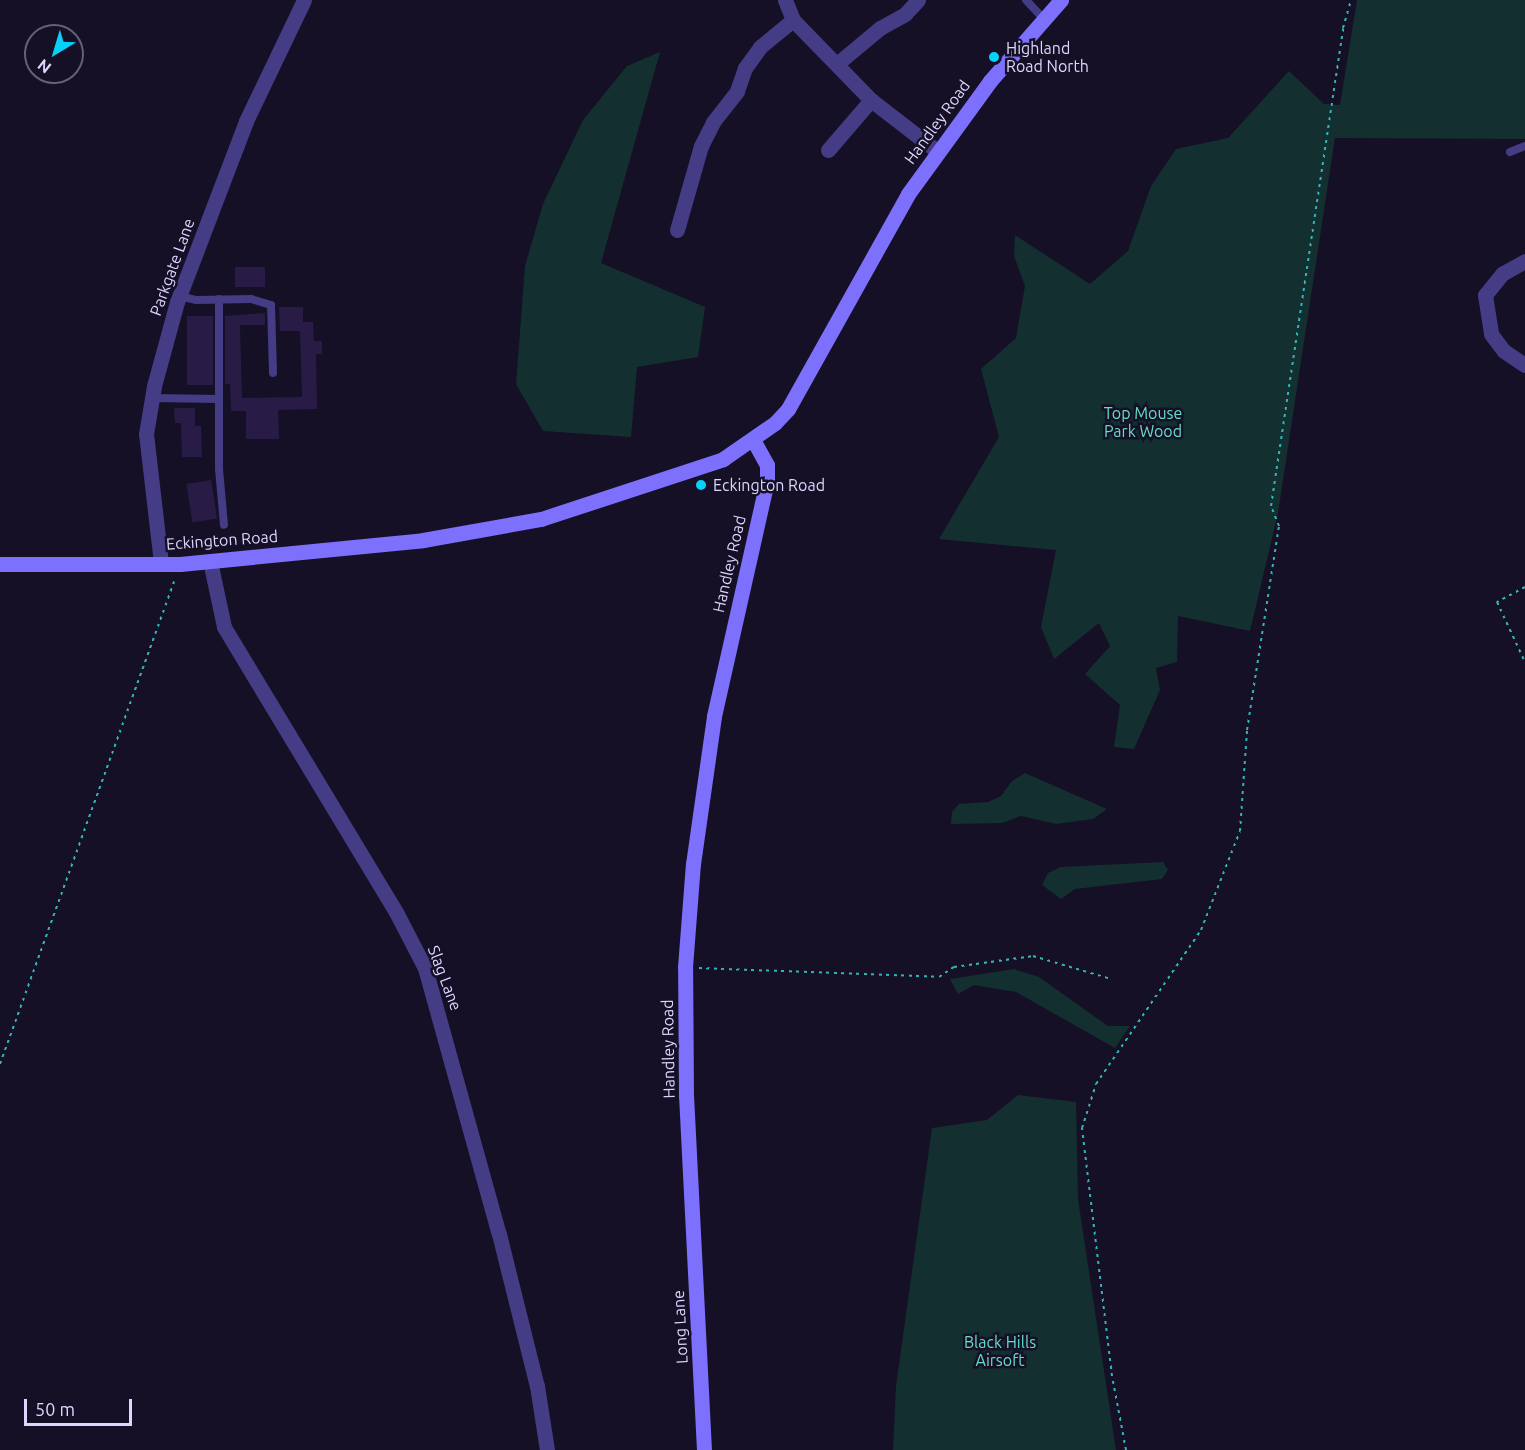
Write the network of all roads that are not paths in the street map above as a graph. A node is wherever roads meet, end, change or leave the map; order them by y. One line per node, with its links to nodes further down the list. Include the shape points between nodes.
1 (304, 0): 16 (street, Parkgate Lane, via 246,121)
2 (785, 0): 7 (street)
3 (918, 0): 8 (street)
4 (1026, 0): 6 (lane)
5 (1061, 0): 6 (main road, Handley Road)
6 (1044, 19): 12 (main road, Handley Road)
7 (793, 20): 8 (street); 14 (street, via 760,47 745,68 737,91 713,122 701,146)
8 (838, 63): 9 (street)
9 (871, 100): 11 (street); 12 (street)
10 (1525, 147): 13 (lane)
11 (828, 150)
12 (937, 151): 22 (main road, Handley Road, via 850,292 801,390 775,423)
13 (1510, 152)
14 (677, 230)
15 (1525, 261): 18 (street, via 1502,274 1485,295 1491,334 1504,351)
16 (179, 296): 17 (lane); 20 (street, Parkgate Lane)
17 (219, 299): 19 (lane, via 251,298 271,305); 21 (lane)
18 (1525, 364)
19 (273, 373)
20 (152, 398): 21 (lane); 25 (street, Parkgate Lane, via 146,434)
21 (219, 399): 23 (lane)
22 (753, 440): 24 (main road, Eckington Road, via 723,459 542,519 423,540); 27 (main road, Handley Road, via 767,465 767,480 714,716 693,864 685,967)
23 (224, 525)
24 (210, 561): 25 (main road, Eckington Road); 28 (street, Slag Lane, via 224,627 396,912 425,968 499,1234 537,1386)
25 (161, 562): 26 (main road, Eckington Road)
26 (0, 564)
27 (691, 1203): 29 (main road, Long Lane)
28 (547, 1450)
29 (704, 1450)

